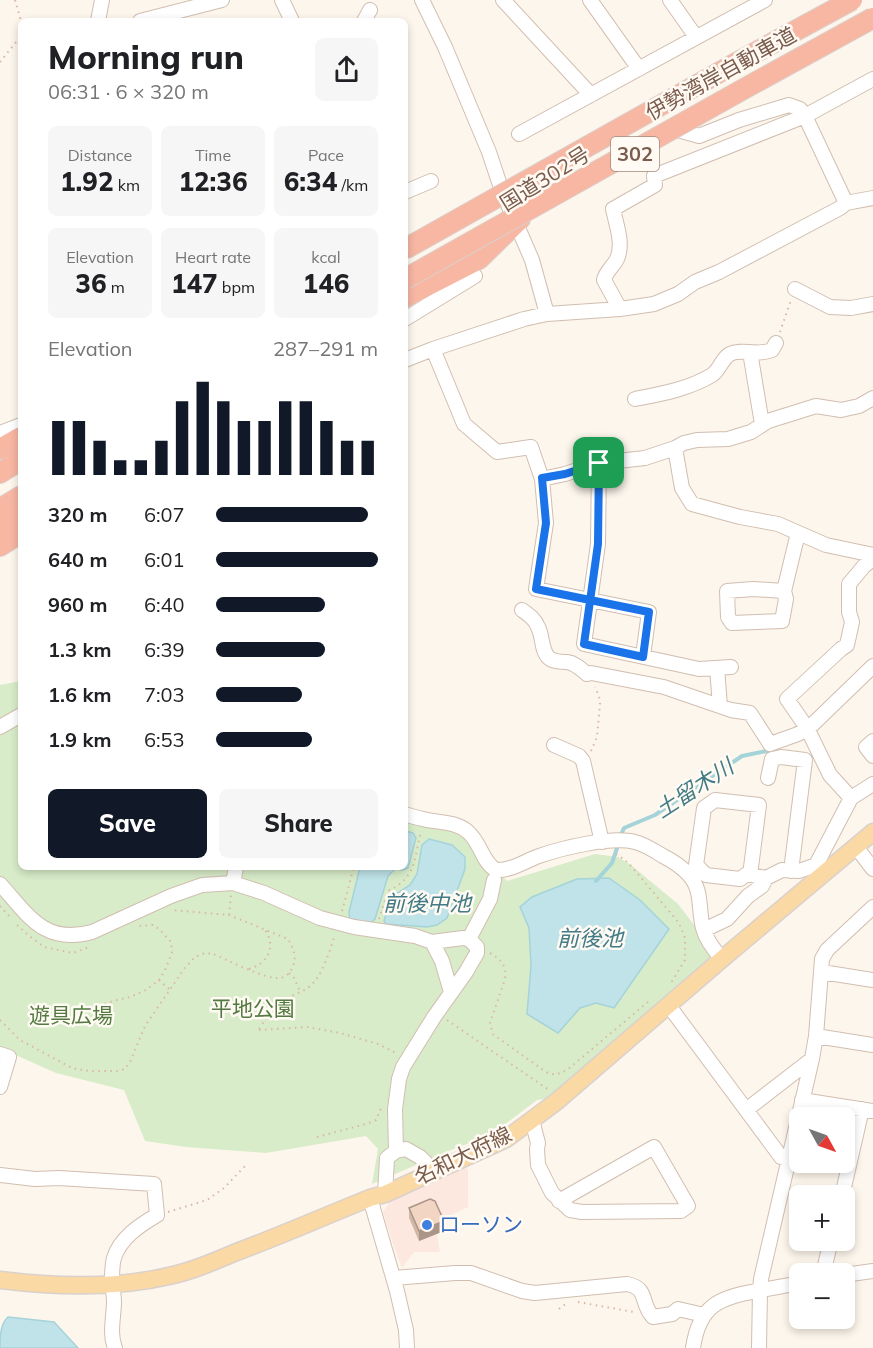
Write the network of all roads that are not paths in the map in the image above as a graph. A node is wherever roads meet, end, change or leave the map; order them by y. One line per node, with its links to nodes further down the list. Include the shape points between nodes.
1 (102, 0): 11 (street)
2 (222, 0): 12 (street)
3 (282, 0): 13 (street)
4 (422, 0): 24 (street, via 445,46)
5 (503, 0): 18 (street)
6 (590, 0): 16 (street)
7 (670, 0): 15 (street)
8 (846, 0): 24 (highway, 国道302号 / 302)
9 (852, 0): 29 (highway, 伊勢湾岸自動車道, bridge)
10 (755, 2): 15 (street)
11 (99, 18)
12 (152, 18)
13 (291, 18)
14 (873, 20): 20 (highway, 国道302号 / 302); 31 (highway, 伊勢湾岸自動車道, bridge)
15 (696, 37): 16 (street)
16 (639, 69): 18 (street)
17 (873, 79): 19 (street)
18 (591, 95): 21 (street)
19 (805, 116): 20 (street, via 789,105 699,136); 26 (street); 35 (street, via 654,176 655,185 613,209 618,253 604,280)
20 (678, 130): 27 (highway, 国道302号 / 302)
21 (519, 134)
22 (431, 181): 23 (street)
23 (408, 191)
24 (502, 191): 27 (street); 28 (highway, 国道302号 / 302)
25 (873, 198): 26 (street)
26 (846, 203): 35 (street, via 678,294 654,304)
27 (516, 221): 33 (highway, 国道302号 / 302, via 479,259); 36 (street)
28 (408, 242)
29 (408, 247)
30 (475, 276): 37 (street)
31 (408, 277)
32 (795, 289): 34 (street, via 830,307)
33 (408, 295)
34 (873, 303)
35 (620, 309): 36 (street)
36 (548, 314): 39 (street)
37 (408, 317)
38 (776, 343): 40 (street, via 772,350)
39 (433, 349): 41 (street); 53 (street, via 464,424 497,452 531,447)
40 (750, 352): 43 (street, via 730,354 712,376 681,389); 44 (street)
41 (408, 359)
42 (873, 398): 44 (street, via 841,410 816,406)
43 (635, 399)
44 (762, 424): 48 (street, via 728,439 697,440)
45 (18, 426): 46 (street)
46 (0, 434)
47 (18, 439): 49 (highway)
48 (675, 448): 50 (street, via 645,458); 58 (street, via 682,488 693,504 778,524)
49 (0, 449)
50 (599, 463): 53 (street); 65 (street, via 598,544)
51 (18, 464): 52 (highway)
52 (0, 475)
53 (542, 478): 65 (street, via 546,523 536,589)
54 (18, 498): 55 (highway)
55 (0, 509)
56 (18, 515): 57 (highway)
57 (0, 525)
58 (798, 533): 63 (street); 64 (street)
59 (18, 535): 60 (highway)
60 (0, 546)
61 (18, 546): 62 (street)
62 (0, 557)
63 (873, 557): 72 (street, via 849,584 852,622 847,645 787,699)
64 (784, 591): 64 (street, via 782,621 732,623 728,617 727,591)
65 (590, 600): 67 (street, via 584,644); 67 (street, via 649,612)
66 (522, 610): 69 (street, via 539,628 549,659 569,662 587,674 664,687)
67 (643, 657): 69 (street, via 699,669 724,667)
68 (873, 666): 72 (street)
69 (720, 706): 72 (street, via 750,713 770,744)
70 (18, 718): 71 (street)
71 (0, 727)
72 (807, 728): 78 (street, via 830,775)
73 (873, 741): 75 (street, via 866,747)
74 (554, 745): 81 (street, via 583,761)
75 (873, 756)
76 (768, 778): 85 (street, via 772,759 805,760)
77 (873, 784): 78 (street)
78 (850, 798): 85 (street, via 816,865)
79 (408, 815): 81 (street, via 464,828 496,870 507,870 570,847)
80 (873, 832): 82 (main road, 名和大府線)
81 (613, 844): 92 (street, via 635,842 646,846 689,874 699,895)
82 (856, 847): 83 (street); 95 (main road, 名和大府線)
83 (873, 869)
84 (235, 870): 89 (street)
85 (791, 871): 87 (street, via 782,870)
86 (750, 875): 86 (street, via 740,879 706,875 696,865 704,808 715,800 759,805); 87 (street)
87 (766, 878): 92 (street, via 727,919)
88 (494, 880): 94 (street)
89 (233, 883): 90 (street, via 202,885 79,935 44,929); 93 (street, via 320,918)
90 (0, 884)
91 (873, 907): 96 (street, via 824,954)
92 (704, 930): 95 (street)
93 (432, 942): 94 (street, via 463,938); 98 (street)
94 (473, 943): 98 (street, via 477,953)
95 (722, 959): 99 (main road, 名和大府線)
96 (822, 972): 97 (street); 100 (street)
97 (873, 980)
98 (451, 992): 110 (street, via 403,1066 395,1109)
99 (661, 1001): 107 (street); 109 (main road, 名和大府線, via 556,1102)
100 (816, 1036): 101 (street); 103 (street)
101 (873, 1045)
102 (0, 1054): 104 (street, via 9,1057)
103 (812, 1059): 105 (street); 107 (street)
104 (0, 1087)
105 (802, 1100): 106 (street); 108 (street)
106 (800, 1107)
107 (746, 1110): 111 (street, via 781,1157)
108 (868, 1110): 114 (street)
109 (531, 1120): 112 (main road, 名和大府線, via 506,1139); 116 (street, via 538,1143 538,1165)
110 (396, 1151): 112 (street, via 406,1149); 115 (street, via 387,1158)
111 (789, 1160): 123 (street)
112 (435, 1172): 115 (main road, 名和大府線)
113 (0, 1175): 121 (street, via 154,1184 157,1215 130,1234 121,1246 114,1258)
114 (845, 1185)
115 (378, 1196): 119 (street); 121 (main road, 名和大府線, via 197,1268 171,1276)
116 (559, 1202): 116 (street, via 582,1212 681,1211 688,1206 654,1147)
117 (873, 1270): 118 (street)
118 (855, 1273)
119 (394, 1278): 124 (street, via 471,1273 535,1293 627,1284 640,1290 654,1317 678,1309); 126 (street)
120 (0, 1280): 121 (main road, 名和大府線, via 61,1286)
121 (112, 1284): 125 (street)
122 (789, 1285): 123 (street)
123 (760, 1290): 124 (street, via 722,1299); 128 (street)
124 (704, 1315): 127 (street)
125 (115, 1348)
126 (407, 1348)
127 (693, 1348)
128 (759, 1348)

